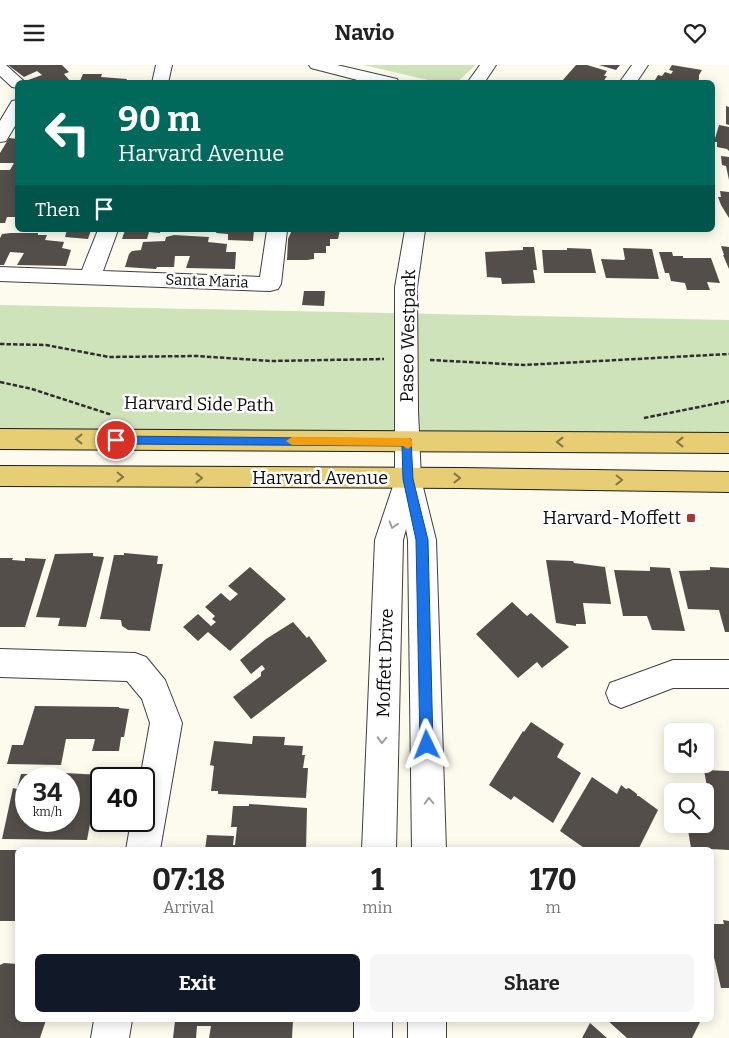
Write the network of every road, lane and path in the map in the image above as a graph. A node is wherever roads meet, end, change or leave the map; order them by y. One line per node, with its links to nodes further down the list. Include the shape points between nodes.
1 (164, 65): 7 (street)
2 (317, 65): 8 (street)
3 (488, 65): 9 (street)
4 (640, 65): 10 (street)
5 (0, 68): 6 (street)
6 (15, 80)
7 (161, 80)
8 (379, 80)
9 (477, 80)
10 (628, 80)
11 (0, 105): 12 (street)
12 (15, 105)
13 (15, 110): 14 (street)
14 (0, 137)
15 (107, 232): 19 (street)
16 (277, 232): 19 (street, Santa Maria, via 270,284)
17 (415, 232): 22 (street, Paseo Westpark, via 406,287)
18 (0, 274): 19 (street, Santa Maria)
19 (90, 277)
20 (0, 344): 22 (path, via 46,345 109,357 197,356 271,361)
21 (729, 354): 22 (path, via 524,365)
22 (406, 359): 28 (street, Paseo Westpark)
23 (0, 382): 25 (path, Harvard Side Path)
24 (729, 401): 26 (path)
25 (117, 417)
26 (636, 419)
27 (0, 439): 28 (main road, Harvard Avenue, one-way to 27)
28 (408, 442): 29 (main road, Harvard Avenue, one-way to 28); 31 (street, Moffett Drive)
29 (729, 443)
30 (0, 475): 31 (main road, Harvard Avenue, one-way to 31)
31 (408, 479): 32 (main road, Harvard Avenue, one-way to 32); 37 (street, Moffett Drive, one-way to 37, via 389,540); 38 (street, Moffett Drive, one-way to 31, via 422,540)
32 (729, 482)
33 (0, 663): 36 (street, via 135,667 154,690 166,723)
34 (729, 674): 35 (street, via 674,674)
35 (621, 693)
36 (144, 847)
37 (379, 847)
38 (430, 847)
39 (113, 1022): 42 (street)
40 (373, 1022): 43 (street)
41 (427, 1022): 44 (street)
42 (110, 1038)
43 (373, 1038)
44 (427, 1038)

